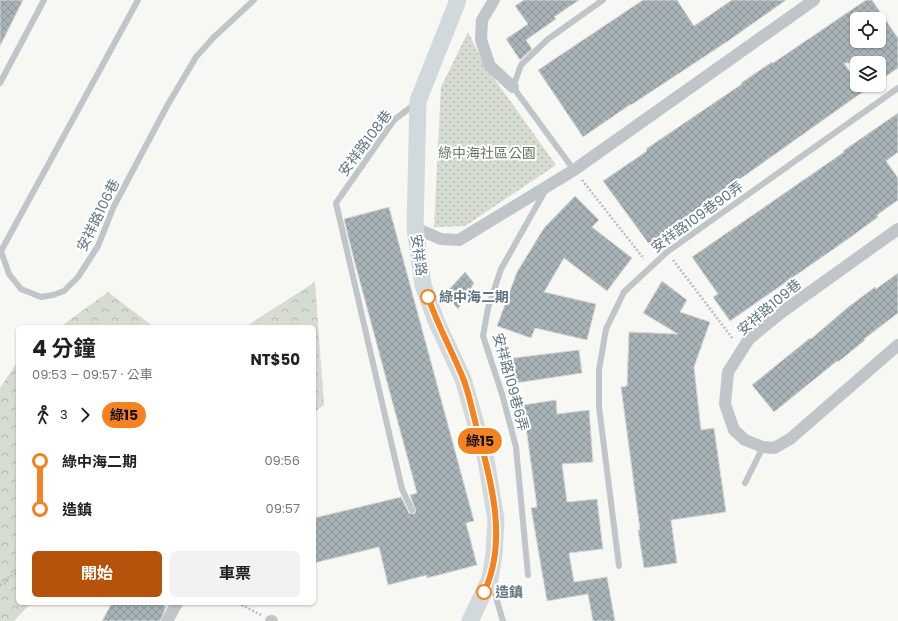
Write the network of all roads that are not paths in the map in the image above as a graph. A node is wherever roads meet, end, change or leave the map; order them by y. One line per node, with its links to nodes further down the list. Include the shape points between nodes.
1 (44, 0): 8 (lane)
2 (138, 0): 16 (lane, 安祥路106巷)
3 (254, 0): 16 (lane, 安祥路106巷, via 196,56 166,106 118,200 98,246 78,277 64,291 41,297 21,289 9,274)
4 (458, 0): 11 (street, 安祥路)
5 (494, 0): 9 (street, via 482,20 481,40 490,66)
6 (603, 0): 9 (lane, via 548,39 521,66)
7 (814, 0): 12 (street)
8 (0, 83)
9 (513, 87): 12 (lane)
10 (898, 88): 21 (lane, 安祥路109巷90弄, via 667,252 624,292 606,329 599,370 598,407)
11 (418, 102): 14 (street, 安祥路); 20 (lane, 安祥路108巷, via 394,120 336,203 402,489)
12 (574, 170): 13 (street)
13 (548, 186): 14 (street, via 459,240 441,239); 22 (lane, 安祥路109巷6弄, via 501,269 488,308 484,336 516,447)
14 (416, 228): 23 (street, 安祥路, via 423,285 463,379 486,460 496,520)
15 (898, 229): 18 (street, 安祥路109巷, via 782,312 749,339 728,372 724,404 734,430 746,440)
16 (0, 252)
17 (898, 345): 18 (street, via 790,439 774,448)
18 (763, 447): 19 (lane)
19 (746, 483)
20 (412, 510)
21 (619, 566)
22 (528, 575)
23 (490, 579): 26 (street, 安祥路); 27 (lane)
24 (176, 605): 25 (street)
25 (167, 621)
26 (470, 621)
27 (503, 621)

